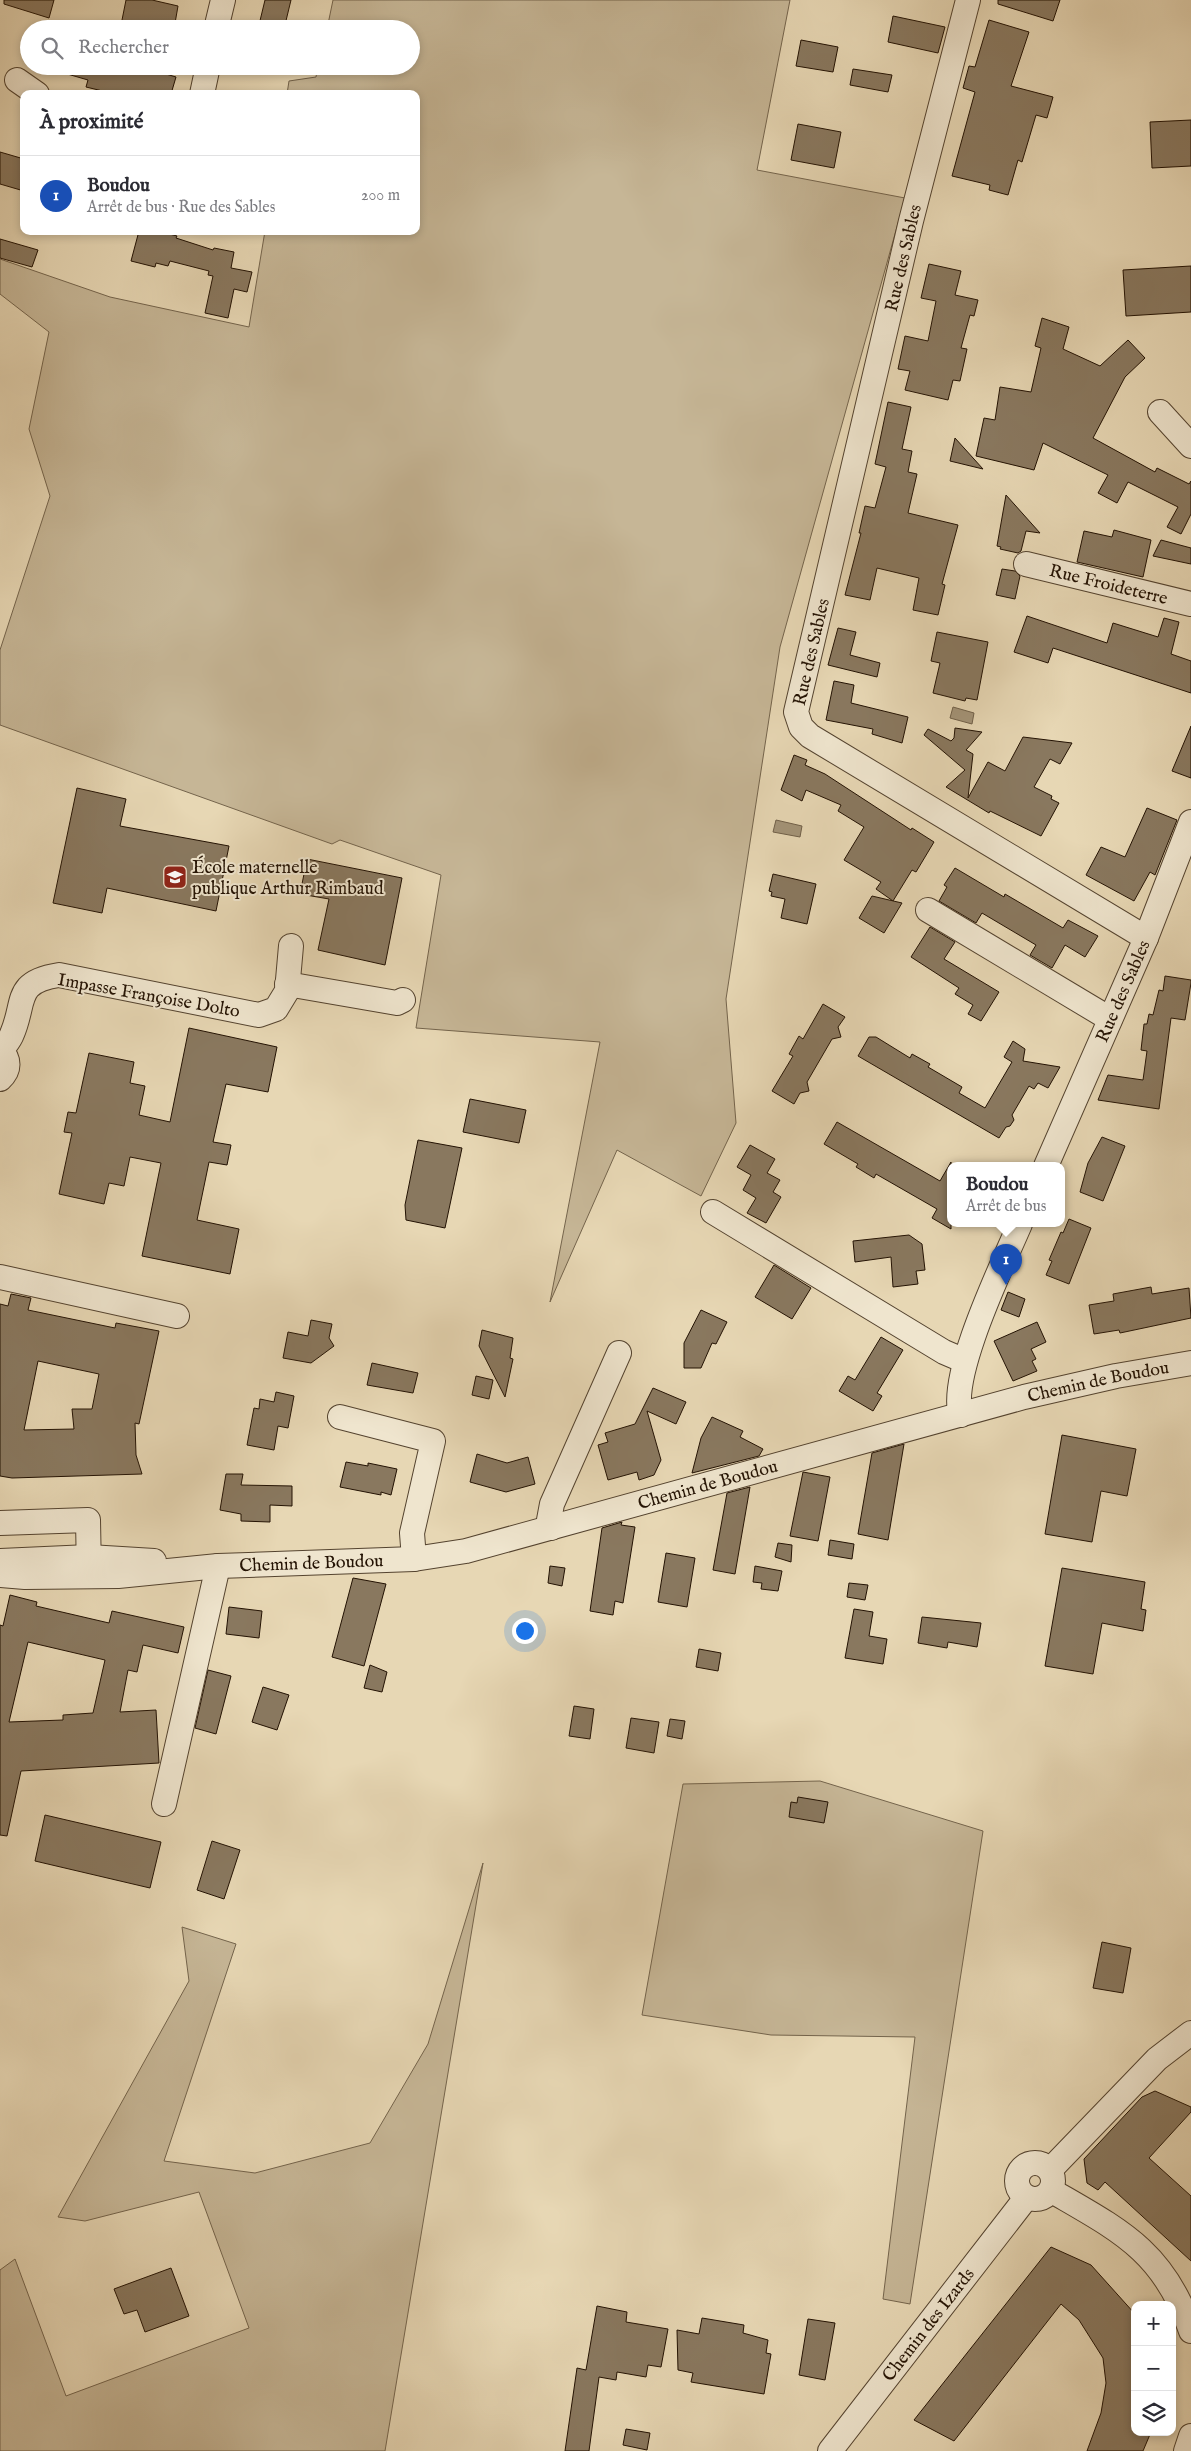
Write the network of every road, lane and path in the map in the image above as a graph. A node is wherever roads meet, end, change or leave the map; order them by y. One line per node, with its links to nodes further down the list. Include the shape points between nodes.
1 (223, 0): 3 (street)
2 (968, 0): 14 (street, Rue des Sables, via 911,221 796,712 801,727 810,736)
3 (218, 20)
4 (206, 75): 7 (street)
5 (17, 80): 6 (street)
6 (31, 90)
7 (203, 90)
8 (1160, 412): 9 (street)
9 (1191, 446)
10 (1026, 564): 11 (street, Rue Froideterre)
11 (1191, 604)
12 (1191, 822): 14 (street)
13 (928, 910): 18 (street)
14 (1146, 938): 18 (street, Rue des Sables)
15 (291, 946): 16 (street, Impasse Françoise Dolto)
16 (288, 984): 17 (street, via 396,1003); 19 (street, Impasse Françoise Dolto, via 276,1009 260,1015 58,975 44,977 31,984 21,997 12,1034)
17 (403, 1000)
18 (1110, 1019): 21 (street, Rue des Sables)
19 (1, 1050): 20 (street, Impasse Françoise Dolto, via 8,1062)
20 (0, 1079)
21 (1048, 1162)
22 (713, 1212): 27 (street, via 944,1352)
23 (1019, 1227): 27 (street)
24 (0, 1277): 25 (street)
25 (176, 1316)
26 (619, 1353): 32 (street, via 552,1504)
27 (965, 1361): 29 (street, via 958,1406)
28 (1191, 1363): 29 (street, Chemin de Boudou, via 1051,1391)
29 (961, 1415): 32 (street, Chemin de Boudou)
30 (340, 1417): 33 (street, via 433,1440 412,1533)
31 (0, 1523): 36 (street, via 88,1520)
32 (551, 1528): 33 (street, Chemin de Boudou, via 466,1551)
33 (414, 1559): 35 (street, Chemin de Boudou)
34 (0, 1561): 36 (street, Chemin de Boudou)
35 (218, 1566): 36 (street, Chemin de Boudou); 38 (street)
36 (89, 1567): 37 (street, Chemin de Boudou, via 25,1577)
37 (0, 1575)
38 (164, 1804)
39 (1191, 2033): 40 (street, via 1157,2059)
40 (1051, 2180): 41 (street, via 1040,2200); 41 (street, via 1037,2163 1024,2167 1017,2179 1017,2187); 42 (street, via 1132,2241)
41 (1026, 2198): 45 (street, Chemin des Izards)
42 (1187, 2306): 43 (street)
43 (1191, 2331)
44 (1191, 2436): 46 (street)
45 (830, 2451)
46 (1186, 2451)

